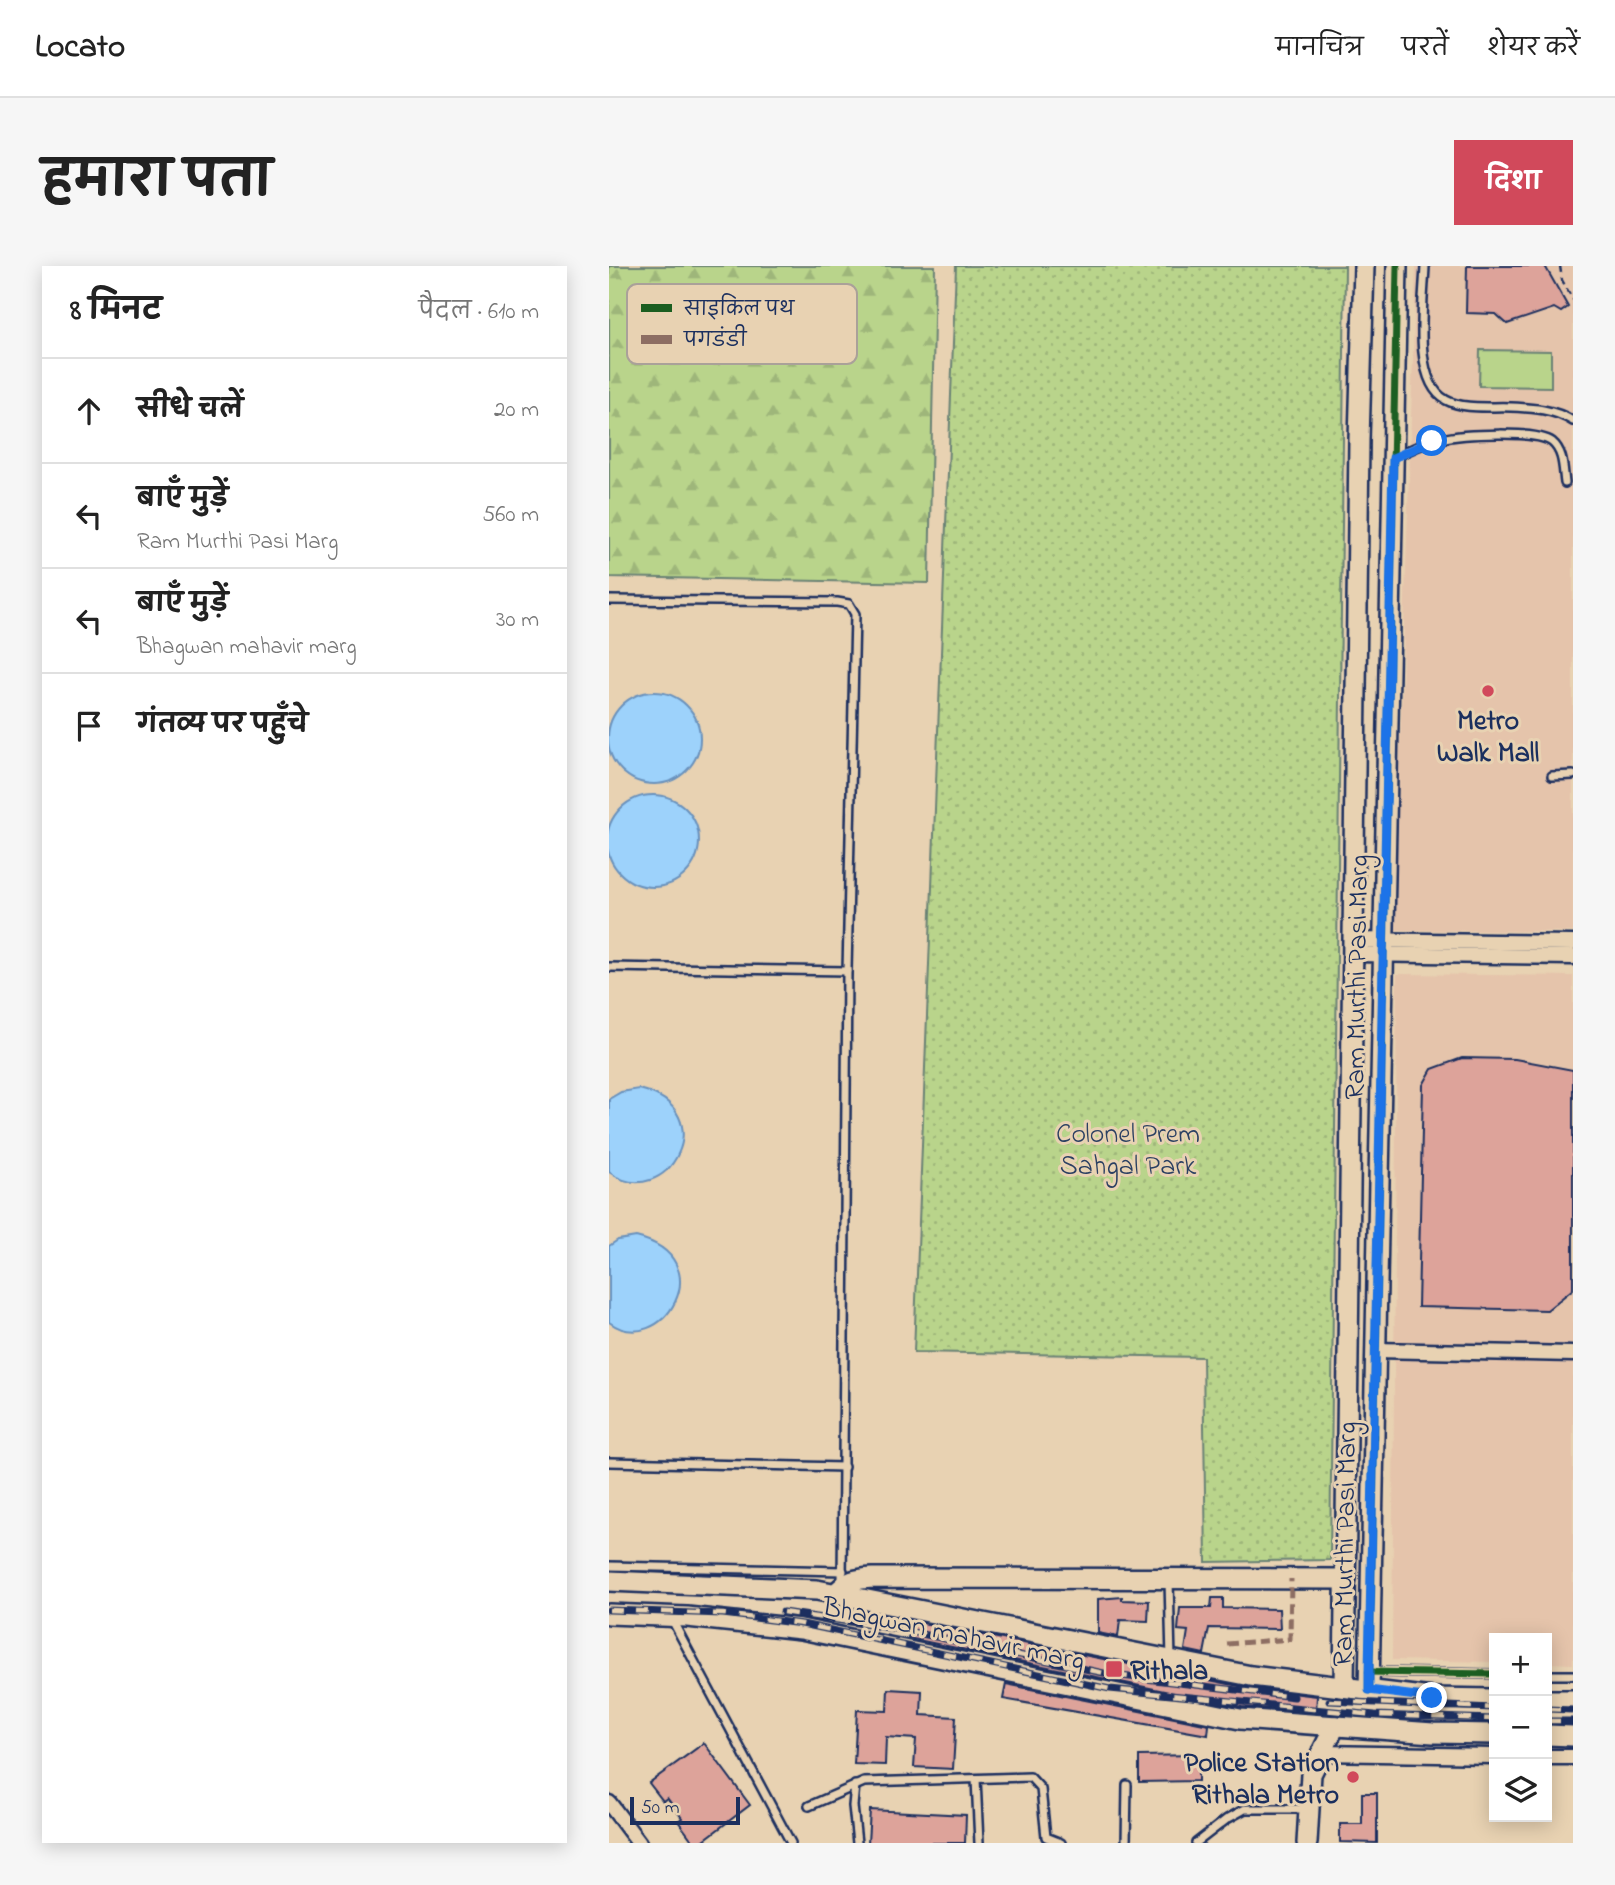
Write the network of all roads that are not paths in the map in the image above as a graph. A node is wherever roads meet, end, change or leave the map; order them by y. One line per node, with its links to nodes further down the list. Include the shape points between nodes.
1 (1364, 266): 11 (street, Ram Murthi Pasi Marg)
2 (1397, 266): 5 (street, Ram Murthi Pasi Marg)
3 (1425, 266): 4 (lane, via 1425,363 1430,384 1438,394 1464,405 1541,408)
4 (1573, 421)
5 (1393, 458): 6 (lane, via 1459,436 1541,436 1560,453); 12 (street, Ram Murthi Pasi Marg)
6 (1565, 482)
7 (609, 600): 15 (lane, via 849,604 855,614)
8 (1573, 775): 9 (lane)
9 (1552, 776)
10 (1573, 943): 12 (street)
11 (1353, 947): 12 (street); 22 (street, Ram Murthi Pasi Marg)
12 (1384, 948): 13 (street); 16 (street, Ram Murthi Pasi Marg)
13 (1573, 957)
14 (609, 967): 15 (lane)
15 (847, 971): 19 (lane)
16 (1374, 1350): 17 (street); 31 (street, Ram Murthi Pasi Marg)
17 (1573, 1354)
18 (609, 1462): 19 (lane)
19 (844, 1467): 24 (lane)
20 (609, 1566): 24 (lane)
21 (1169, 1579): 22 (street); 24 (street, via 873,1578); 27 (lane)
22 (1346, 1579): 32 (street, Ram Murthi Pasi Marg)
23 (609, 1581): 24 (street, Bhagwan mahavir marg, via 817,1590)
24 (841, 1583): 27 (street, Bhagwan mahavir marg)
25 (609, 1614): 26 (street, Bhagwan mahavir marg)
26 (670, 1616): 36 (street, Bhagwan mahavir marg, via 801,1629 1240,1719); 52 (lane)
27 (1171, 1660): 32 (street, Bhagwan mahavir marg)
28 (1489, 1674): 31 (lane)
29 (1552, 1675): 30 (lane)
30 (1573, 1675)
31 (1369, 1681): 32 (street, Bhagwan mahavir marg); 33 (street, Bhagwan mahavir marg, via 1432,1698)
32 (1344, 1687)
33 (1489, 1699)
34 (1552, 1700): 35 (street)
35 (1573, 1700)
36 (1335, 1726): 37 (street, Bhagwan mahavir marg); 40 (street)
37 (1489, 1734)
38 (1552, 1735): 39 (street)
39 (1573, 1736)
40 (1321, 1753): 41 (street); 49 (street, via 1311,1774)
41 (1489, 1756)
42 (1552, 1757): 43 (street)
43 (1573, 1757)
44 (976, 1779): 46 (lane); 50 (lane, via 1030,1777 1037,1781); 54 (lane)
45 (1127, 1784): 56 (lane)
46 (855, 1786): 48 (lane); 53 (lane)
47 (609, 1803): 51 (street)
48 (809, 1806)
49 (1308, 1809): 57 (lane, via 1245,1809); 58 (street)
50 (1044, 1840): 55 (lane)
51 (639, 1843)
52 (791, 1843)
53 (857, 1843)
54 (979, 1843)
55 (1061, 1843)
56 (1126, 1843)
57 (1196, 1843)
58 (1307, 1843)

